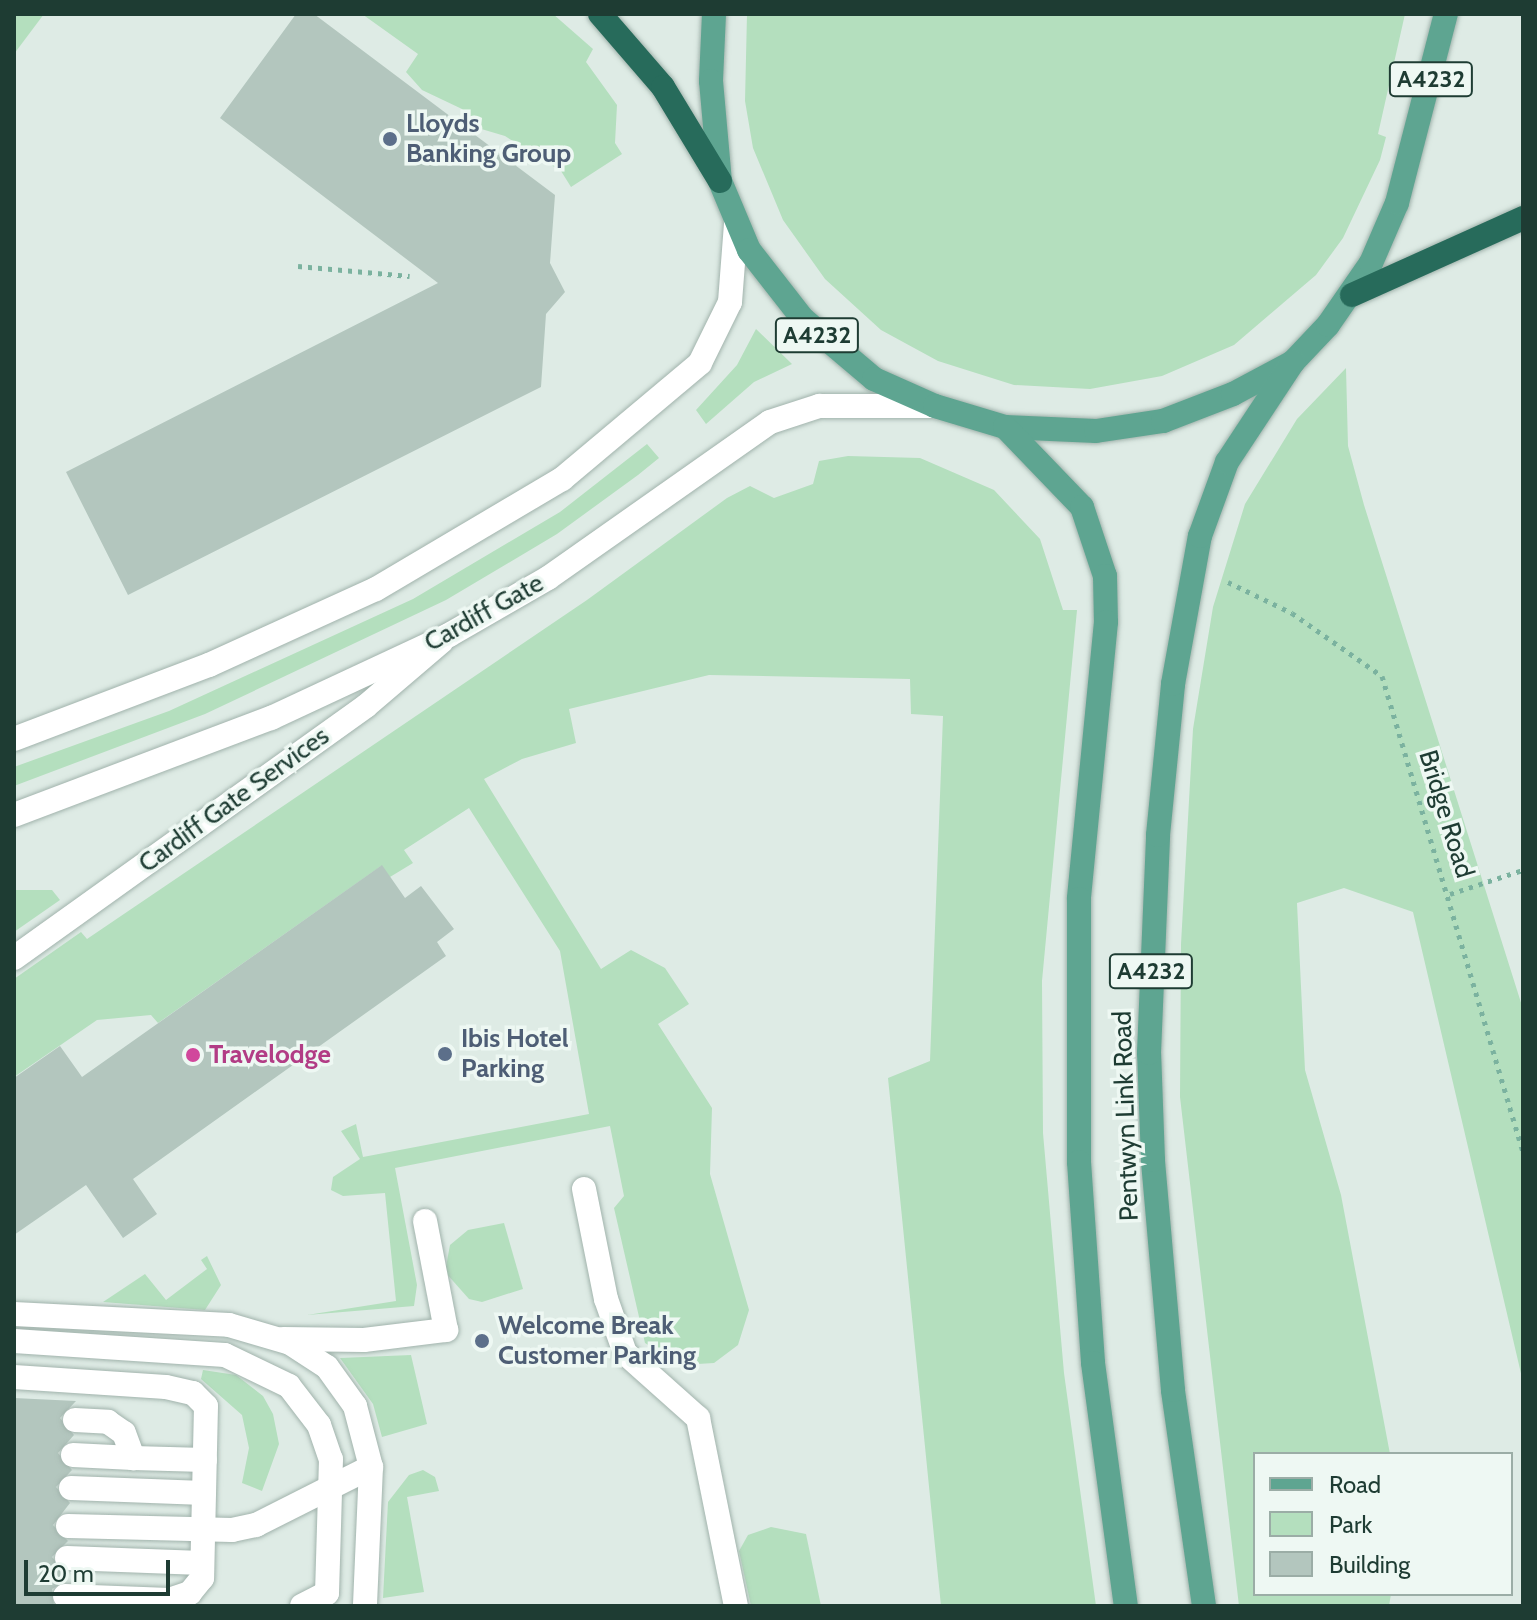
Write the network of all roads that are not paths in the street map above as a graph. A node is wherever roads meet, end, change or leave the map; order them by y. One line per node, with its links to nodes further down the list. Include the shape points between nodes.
1 (600, 14): 4 (highway, via 663,87)
2 (714, 14): 4 (main road, A4232, via 711,81)
3 (1446, 14): 7 (main road, A4232, via 1416,144 1387,231)
4 (720, 181): 6 (main road, A4232)
5 (1523, 218): 7 (highway)
6 (736, 224): 9 (main road, A4232, via 763,271 824,342 874,379); 12 (street, via 730,302 700,363 562,479 376,589 209,665)
7 (1352, 295): 8 (main road, A4232)
8 (1293, 362): 10 (main road, A4232, via 1233,394 1150,424 1096,431); 39 (main road, Pentwyn Link Road / A4232, via 1242,433 1200,536 1173,684 1158,835 1149,1053 1153,1160 1173,1390)
9 (935, 406): 10 (main road, A4232); 11 (street, Cardiff Gate, via 819,406 770,422 548,578)
10 (1005, 427): 38 (main road, Pentwyn Link Road / A4232, via 1082,507 1105,576 1106,622 1080,869 1079,1162 1093,1363)
11 (449, 635): 13 (street, Cardiff Gate, via 271,718); 14 (street, Cardiff Gate Services, via 366,706)
12 (14, 739)
13 (14, 815)
14 (14, 958)
15 (584, 1189): 37 (street, via 606,1299 625,1353 698,1418)
16 (425, 1221): 18 (street, via 446,1330 364,1340)
17 (14, 1314): 18 (street, via 205,1322)
18 (280, 1339): 25 (street, via 327,1367 344,1385)
19 (14, 1341): 26 (street, via 163,1348 250,1363 289,1386 309,1410 331,1459)
20 (14, 1377): 24 (street, via 193,1393 206,1406)
21 (75, 1420): 23 (street, via 108,1422 124,1433)
22 (73, 1455): 23 (street)
23 (133, 1458): 24 (street)
24 (205, 1460): 28 (street)
25 (371, 1467): 26 (street); 36 (street)
26 (333, 1484): 30 (street, via 256,1525); 34 (street)
27 (71, 1488): 28 (street)
28 (204, 1493): 30 (street)
29 (68, 1526): 30 (street)
30 (203, 1530): 32 (street)
31 (67, 1558): 32 (street)
32 (202, 1563): 33 (street, via 202,1578 190,1593 169,1600)
33 (65, 1596)
34 (323, 1602): 35 (street)
35 (302, 1606)
36 (365, 1606)
37 (736, 1606)
38 (1126, 1606)
39 (1204, 1606)

